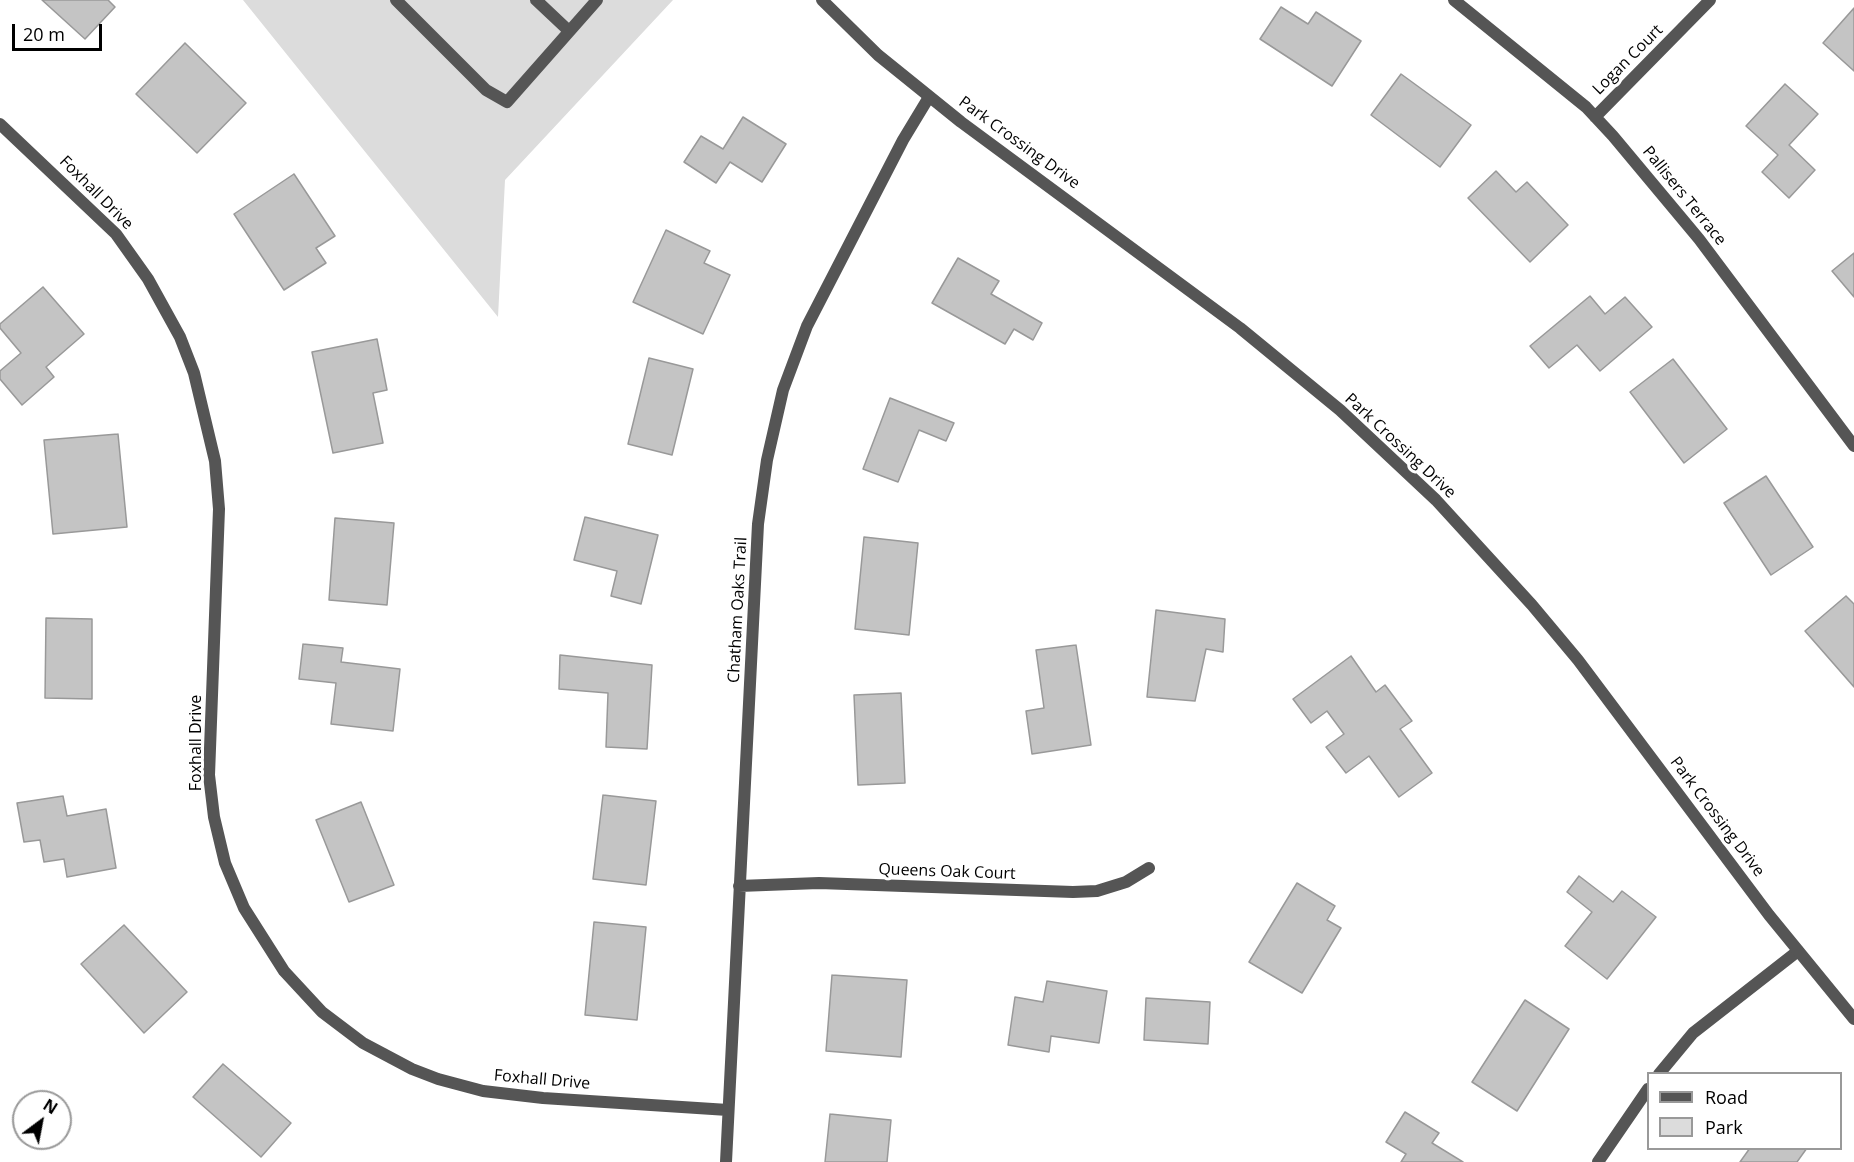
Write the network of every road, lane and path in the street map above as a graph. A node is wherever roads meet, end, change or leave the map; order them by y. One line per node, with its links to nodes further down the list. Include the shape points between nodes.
1 (396, 0): 7 (street, via 486,90 507,102)
2 (536, 0): 7 (street)
3 (597, 0): 7 (street)
4 (822, 0): 8 (street, Park Crossing Drive, via 878,55)
5 (1454, 0): 9 (street, Pallisers Terrace)
6 (1710, 0): 9 (street, Logan Court)
7 (569, 31)
8 (929, 97): 13 (street, Chatham Oaks Trail, via 807,326 783,390 766,460 758,524); 14 (street, Park Crossing Drive, via 1240,328 1340,410 1436,500 1578,660)
9 (1595, 117): 11 (street, Pallisers Terrace, via 1699,239)
10 (0, 124): 18 (street, Foxhall Drive, via 116,234 148,279 180,337 194,374 215,461 219,509 209,775 214,817 225,863 244,908 284,971 322,1012 363,1042 438,1079 483,1091 543,1098)
11 (1854, 446)
12 (1149, 868): 13 (street, Queens Oak Court, via 1107,888 1073,892 819,883)
13 (739, 886): 18 (street, Chatham Oaks Trail)
14 (1798, 951): 15 (street, Park Crossing Drive); 16 (street, via 1693,1033)
15 (1854, 1019)
16 (1661, 1072)
17 (1647, 1090): 20 (street)
18 (728, 1110): 19 (street, Chatham Oaks Trail)
19 (726, 1162)
20 (1598, 1162)

